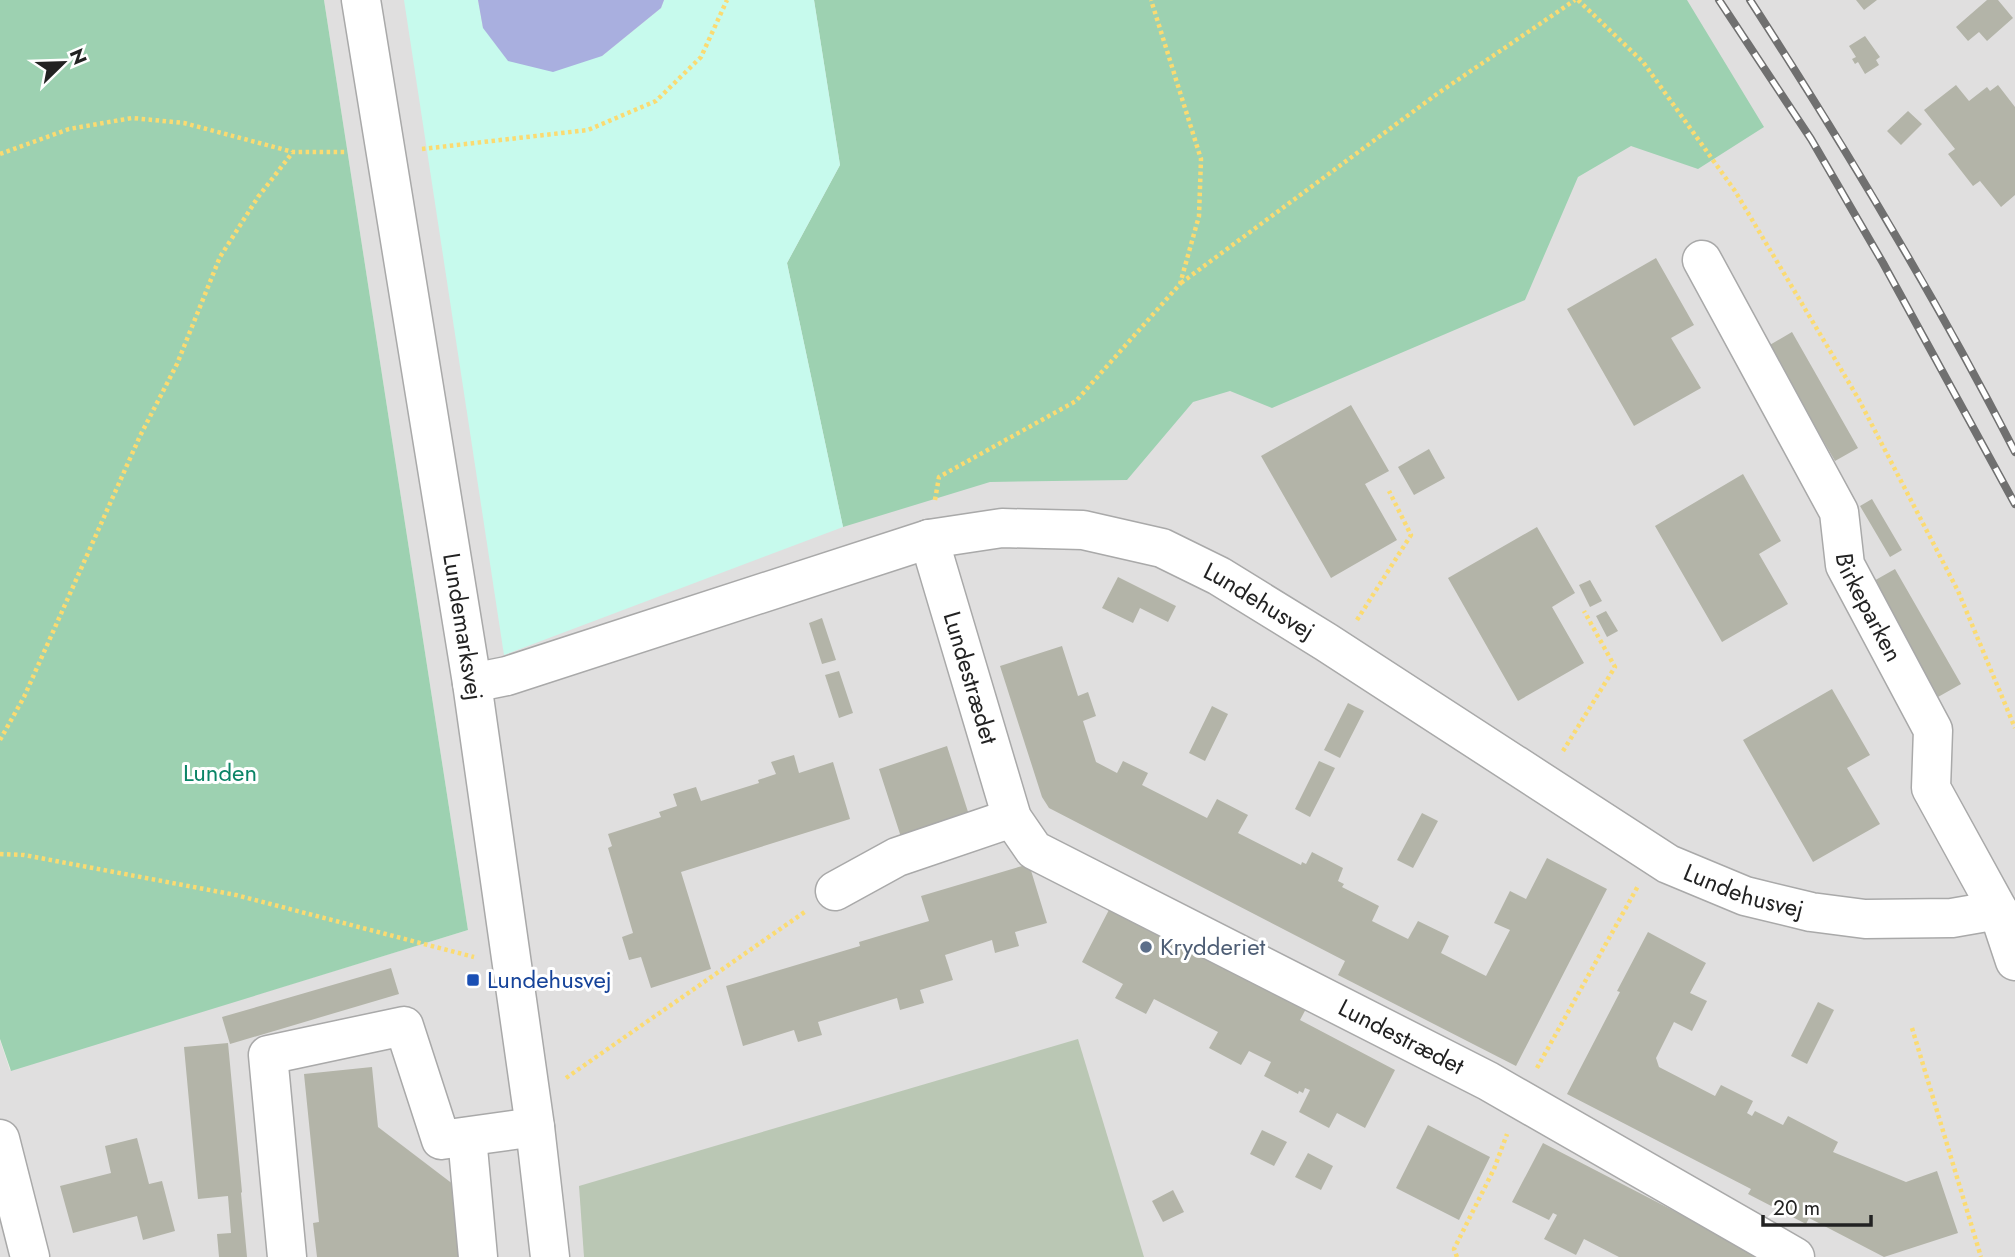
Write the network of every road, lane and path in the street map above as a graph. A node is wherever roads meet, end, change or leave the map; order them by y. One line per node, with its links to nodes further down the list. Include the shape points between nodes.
1 (361, 0): 6 (street, Lundemarksvej)
2 (727, 0): 6 (path, via 701,57 656,101 588,130)
3 (1151, 0): 9 (path, via 1200,159 1199,216)
4 (1577, 0): 9 (path, via 1437,94); 15 (path, via 1643,62 1735,191 1858,398 1958,591)
5 (293, 152): 6 (path); 7 (path, via 184,122 132,118 69,129); 16 (path, via 220,257 177,364)
6 (385, 153): 14 (street, Lundemarksvej)
7 (0, 154)
8 (1702, 260): 22 (street, Birkeparken, via 1839,512 1844,565 1933,730 1931,788)
9 (1180, 284): 11 (path, via 1076,401 939,477)
10 (1389, 491): 13 (path, via 1412,535)
11 (929, 539): 13 (street, Lundehusvej, via 1002,528 1083,530 1162,548 1219,576); 14 (street, Lundehusvej, via 507,676); 18 (street, Lundestrædet)
12 (1584, 611): 17 (path, via 1615,667)
13 (1338, 650): 17 (street, Lundehusvej)
14 (472, 683): 24 (street, Lundemarksvej)
15 (2015, 728)
16 (0, 740)
17 (1543, 783): 20 (street, Lundehusvej)
18 (1012, 818): 21 (street, via 897,857); 26 (street, Lundestrædet, via 1034,850)
19 (0, 854): 24 (path, via 236,895)
20 (1655, 855): 22 (street, Lundehusvej, via 1745,896 1811,912 1865,919 1952,918); 26 (path)
21 (835, 891): 27 (path)
22 (1998, 910): 23 (street, Birkeparken)
23 (2015, 961)
24 (511, 966): 27 (street, Lundemarksvej)
25 (1912, 1028): 36 (path)
26 (1520, 1099): 34 (path, via 1494,1170 1454,1250); 35 (street, Lundestrædet)
27 (533, 1115): 28 (street); 33 (street, Lundemarksvej)
28 (467, 1137): 31 (street, via 441,1140 404,1026 268,1055); 32 (street)
29 (0, 1139): 30 (street)
30 (30, 1257)
31 (287, 1257)
32 (478, 1257)
33 (550, 1257)
34 (1457, 1257)
35 (1795, 1257)
36 (1981, 1257)

